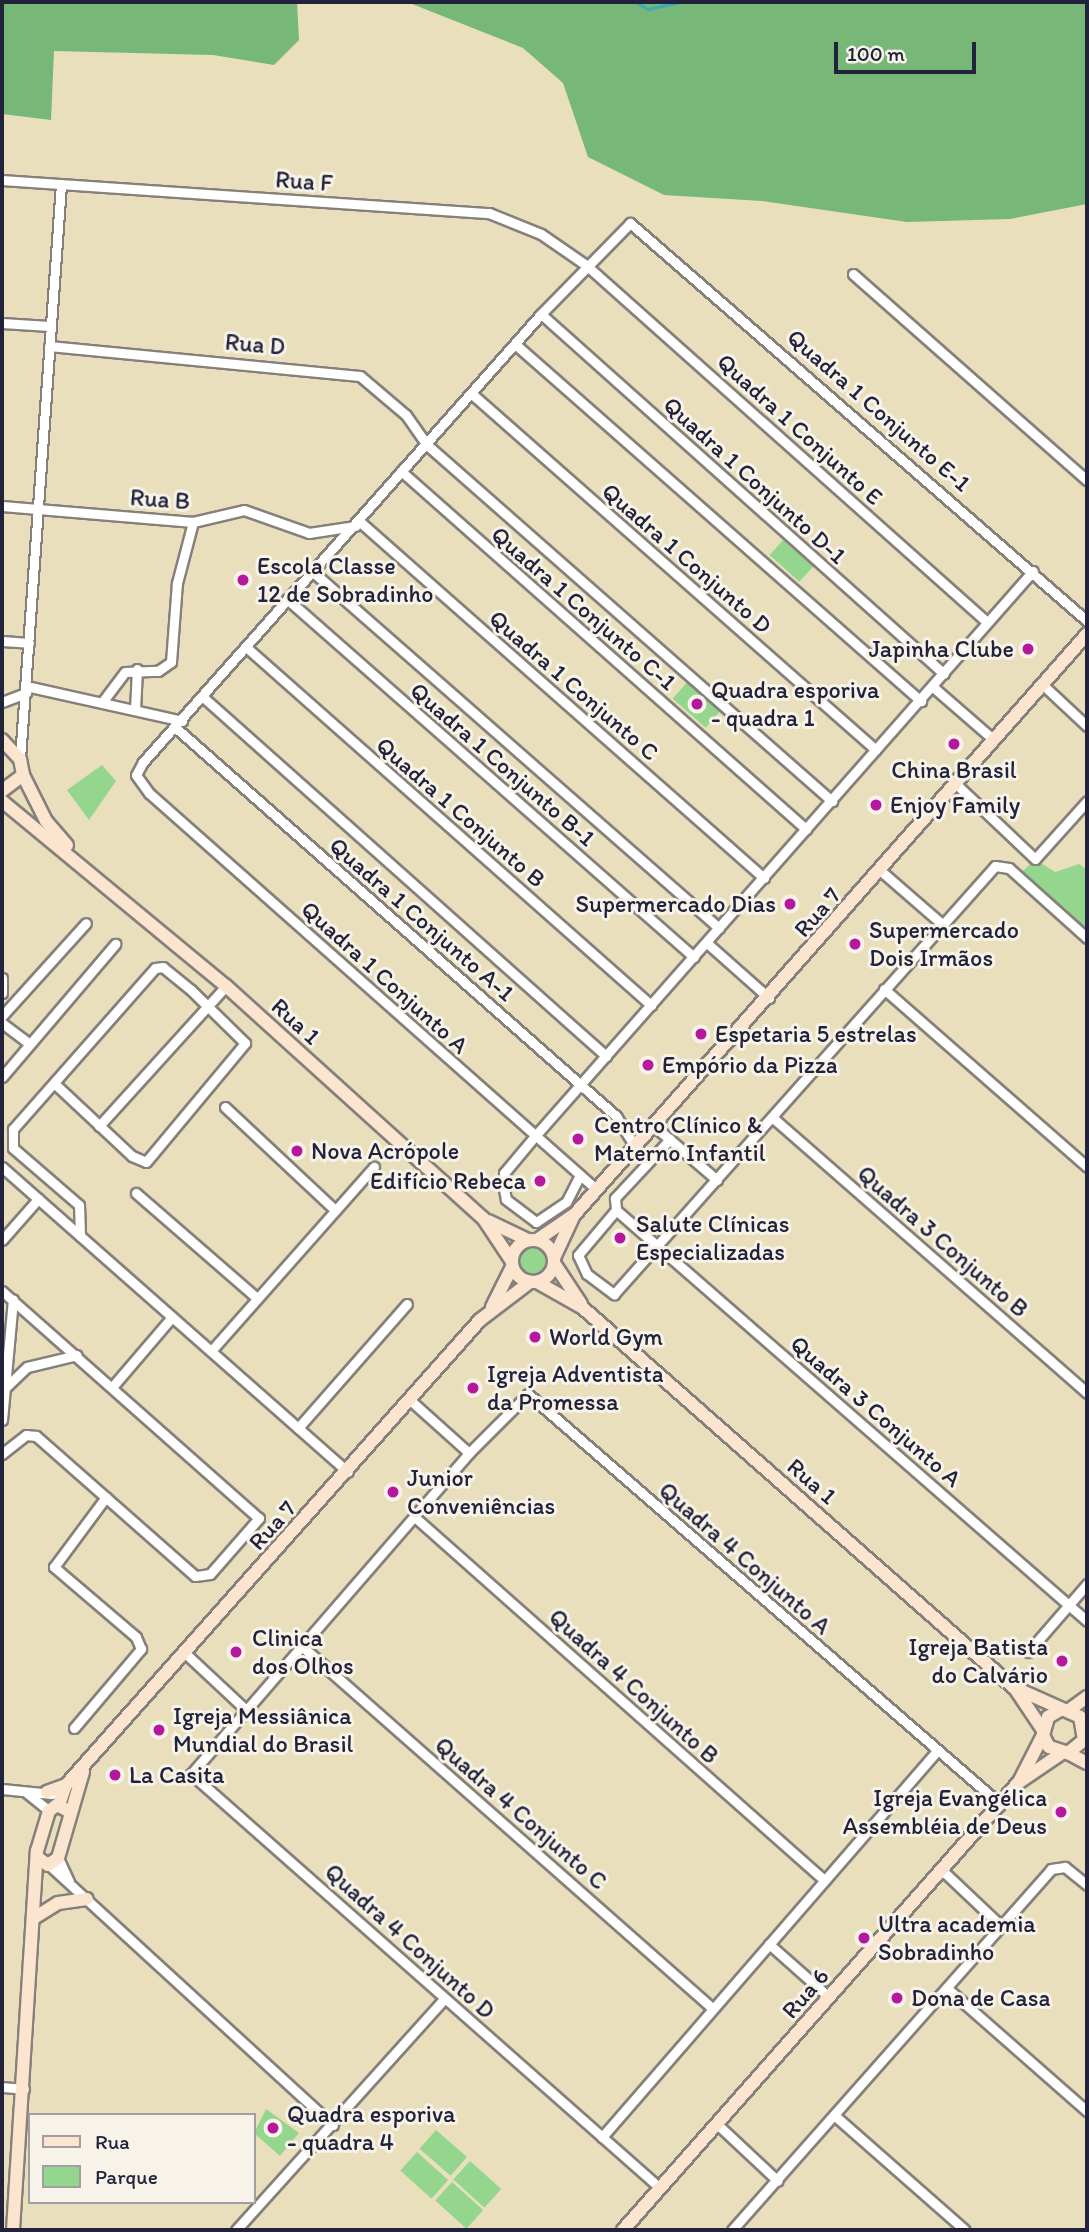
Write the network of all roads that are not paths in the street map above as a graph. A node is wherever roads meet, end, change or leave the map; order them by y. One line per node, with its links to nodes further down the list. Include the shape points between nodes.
1 (2, 180): 2 (street, Rua F)
2 (61, 184): 3 (street, Rua F, via 489,213 541,234); 7 (street)
3 (586, 265): 5 (street); 18 (street, Quadra 1 Conjunto E-1, via 623,226 644,230); 22 (street, Quadra 1 Conjunto E)
4 (853, 274): 13 (street)
5 (541, 314): 8 (street); 28 (street, Quadra 1 Conjunto D-1)
6 (2, 323): 7 (street)
7 (49, 326): 9 (street)
8 (515, 344): 10 (street); 35 (street)
9 (49, 346): 11 (street, Rua D, via 350,371 393,401); 15 (street)
10 (472, 394): 11 (street); 42 (street, Quadra 1 Conjunto D)
11 (426, 444): 12 (street); 48 (street, Quadra 1 Conjunto C-1)
12 (401, 471): 17 (street); 50 (street, Quadra 1 Conjunto C-1)
13 (1087, 480)
14 (2, 506): 15 (street, Rua B)
15 (38, 509): 16 (street, Rua B); 25 (street)
16 (193, 522): 17 (street, Rua B, via 244,510 309,533); 27 (street, via 177,583 173,658 158,671)
17 (357, 523): 19 (street); 53 (street, Quadra 1 Conjunto C)
18 (1032, 571): 21 (street, Quadra 1 Conjunto E-1); 22 (street)
19 (313, 572): 20 (street); 56 (street, Quadra 1 Conjunto B-1)
20 (287, 599): 26 (street); 60 (street, Quadra 1 Conjunto B-1)
21 (1087, 621)
22 (987, 622): 28 (street)
23 (1087, 634): 29 (main road, Rua 7)
24 (2, 641): 25 (street)
25 (29, 643): 31 (street)
26 (246, 647): 32 (street); 67 (street, Quadra 1 Conjunto B)
27 (138, 669): 34 (street, via 115,680); 36 (street)
28 (944, 674): 30 (street)
29 (1043, 685): 39 (street); 41 (main road, Rua 7)
30 (933, 687): 35 (street); 41 (street)
31 (26, 689): 33 (street); 34 (street); 37 (street)
32 (203, 697): 38 (street); 71 (street, Quadra 1 Conjunto A-1)
33 (4, 701): 37 (street)
34 (103, 701): 36 (street)
35 (921, 701): 42 (street)
36 (135, 709): 38 (street)
37 (24, 712): 43 (street)
38 (179, 724): 74 (street, Quadra 1 Conjunto A-1); 79 (street, Quadra 1 Conjunto A, via 137,770 149,793)
39 (1087, 726)
40 (2, 740): 43 (main road)
41 (994, 740): 45 (main road, Rua 7)
42 (876, 750): 48 (street)
43 (20, 759): 44 (main road)
44 (23, 775): 46 (main road); 51 (main road, via 46,821)
45 (956, 784): 49 (street, via 1035,859); 52 (main road, Rua 7)
46 (2, 792)
47 (2, 801): 51 (main road)
48 (832, 801): 50 (street)
49 (1087, 801)
50 (806, 829): 53 (street)
51 (77, 859): 62 (main road, Rua 1)
52 (881, 871): 55 (street); 65 (main road, Rua 7)
53 (764, 878): 56 (street)
54 (86, 923): 68 (street)
55 (942, 925): 57 (street, via 989,870 1003,866); 63 (street)
56 (719, 928): 58 (street)
57 (1087, 938)
58 (707, 943): 60 (street); 65 (street)
59 (115, 944): 70 (street)
60 (694, 957): 67 (street)
61 (2, 978): 64 (street)
62 (226, 986): 66 (street); 93 (main road, Rua 1)
63 (884, 989): 76 (street); 84 (street)
64 (2, 993)
65 (769, 998): 77 (main road, Rua 7)
66 (206, 1003): 73 (street, via 163,967 155,968); 78 (street); 78 (street, via 243,1037 243,1051 151,1158 132,1156)
67 (652, 1005): 71 (street)
68 (2, 1016)
69 (2, 1023): 70 (street)
70 (30, 1044): 72 (street)
71 (606, 1056): 74 (street)
72 (2, 1077)
73 (55, 1084): 78 (street); 94 (street, via 13,1129 10,1142 79,1205)
74 (581, 1085): 79 (street); 81 (street, Quadra 1 Conjunto A-1, via 616,1116)
75 (225, 1107): 90 (street)
76 (772, 1117): 86 (street); 112 (street, Quadra 3 Conjunto B)
77 (654, 1125): 80 (street); 81 (main road, Rua 7)
78 (99, 1126)
79 (535, 1136): 85 (street, Quadra 1 Conjunto A); 85 (street, via 504,1173 506,1199 519,1214 536,1223 549,1218)
80 (670, 1139): 86 (street); 91 (street, via 615,1198)
81 (635, 1146): 87 (main road, Rua 7)
82 (2, 1167): 89 (street)
83 (374, 1167): 90 (street)
84 (1087, 1167)
85 (580, 1175): 87 (street, Quadra 1 Conjunto A)
86 (716, 1180): 97 (street)
87 (596, 1189): 92 (main road, Rua 7)
88 (136, 1193): 102 (street)
89 (38, 1199): 94 (street); 95 (street)
90 (335, 1210): 102 (street)
91 (616, 1210): 97 (street, Quadra 3 Conjunto A); 97 (street, via 579,1250 587,1274 618,1294)
92 (575, 1214): 96 (main road, Rua 7); 98 (main road, Rua 7)
93 (484, 1219): 96 (main road, Rua 1); 99 (main road, Rua 1)
94 (80, 1236): 107 (street)
95 (2, 1240)
96 (533, 1240): 98 (main road); 99 (main road, Rua 7)
97 (658, 1246): 122 (street, Quadra 3 Conjunto A)
98 (554, 1260): 100 (main road, Rua 7); 105 (main road)
99 (512, 1264): 100 (main road, Rua 1); 106 (main road, Rua 7)
100 (534, 1282): 105 (main road, Rua 1); 106 (main road, Rua 7)
101 (2, 1290): 103 (street)
102 (257, 1298): 108 (street)
103 (13, 1300): 109 (street); 111 (street)
104 (407, 1304): 115 (street)
105 (583, 1308): 127 (main road, Rua 1)
106 (490, 1310): 113 (main road, Rua 7)
107 (172, 1317): 108 (street); 110 (street)
108 (211, 1351): 115 (street)
109 (77, 1355): 110 (street); 111 (street, via 27,1367)
110 (113, 1386): 119 (street, via 259,1518 204,1577 195,1576)
111 (4, 1389): 114 (street)
112 (1087, 1393)
113 (410, 1400): 117 (street); 118 (main road, Rua 7)
114 (2, 1420)
115 (298, 1428): 118 (street)
116 (2, 1454): 119 (street, via 26,1435 36,1436)
117 (469, 1454): 120 (street); 134 (street, Quadra 4 Conjunto A, via 528,1394)
118 (348, 1472): 126 (main road, Rua 7)
119 (106, 1497): 131 (street, via 54,1567 136,1637 141,1649)
120 (418, 1520): 124 (street); 147 (street, Quadra 4 Conjunto B)
121 (1087, 1584): 122 (street)
122 (1068, 1604): 123 (street, Quadra 3 Conjunto A); 125 (street)
123 (1087, 1621)
124 (305, 1649): 130 (street); 156 (street, Quadra 4 Conjunto C)
125 (1028, 1651)
126 (185, 1653): 130 (street); 137 (main road, Rua 7)
127 (1013, 1687): 129 (main road); 133 (main road)
128 (1087, 1697): 129 (main road)
129 (1064, 1710): 132 (main road); 133 (main road, Rua 6)
130 (247, 1711): 155 (street, Quadra 4 Conjunto D, via 191,1774)
131 (74, 1728)
132 (1087, 1730): 135 (main road, Rua 6)
133 (1043, 1732): 135 (main road); 138 (main road, Rua 6)
134 (937, 1751): 143 (street, Quadra 4 Conjunto A); 147 (street)
135 (1065, 1753): 136 (main road); 138 (main road, Rua 6)
136 (1087, 1763)
137 (84, 1769): 139 (main road, Rua 7); 144 (main road, Rua 7)
138 (1018, 1783): 143 (main road, Rua 6)
139 (66, 1785): 142 (main road); 144 (main road, Rua 7)
140 (2, 1789): 141 (street)
141 (22, 1791): 142 (street); 144 (street)
142 (47, 1792): 144 (street)
143 (1000, 1804): 146 (main road, Rua 6)
144 (59, 1808): 145 (main road); 145 (main road)
145 (48, 1861): 149 (street); 150 (main road, via 34,1902)
146 (942, 1870): 151 (street); 154 (main road, Rua 6)
147 (824, 1880): 152 (street)
148 (1087, 1885): 151 (street, via 1065,1867 1051,1869)
149 (87, 1899): 150 (main road, via 58,1903); 162 (street)
150 (34, 1918): 158 (main road)
151 (1001, 1926): 153 (street)
152 (769, 1944): 154 (street); 156 (street)
153 (948, 1989): 159 (street); 160 (street)
154 (830, 1997): 161 (main road, Rua 6)
155 (444, 2000): 162 (street); 163 (street, Quadra 4 Conjunto D)
156 (711, 2007): 163 (street)
157 (2, 2087): 158 (street)
158 (24, 2089): 167 (main road)
159 (1087, 2111)
160 (834, 2115): 164 (street); 170 (street)
161 (717, 2124): 164 (street); 165 (main road, Rua 6)
162 (333, 2125): 168 (street)
163 (601, 2137): 165 (street, Quadra 4 Conjunto D)
164 (778, 2181): 166 (street)
165 (660, 2188): 169 (main road, Rua 6)
166 (733, 2229)
167 (13, 2230)
168 (236, 2230)
169 (623, 2230)
170 (965, 2230)

